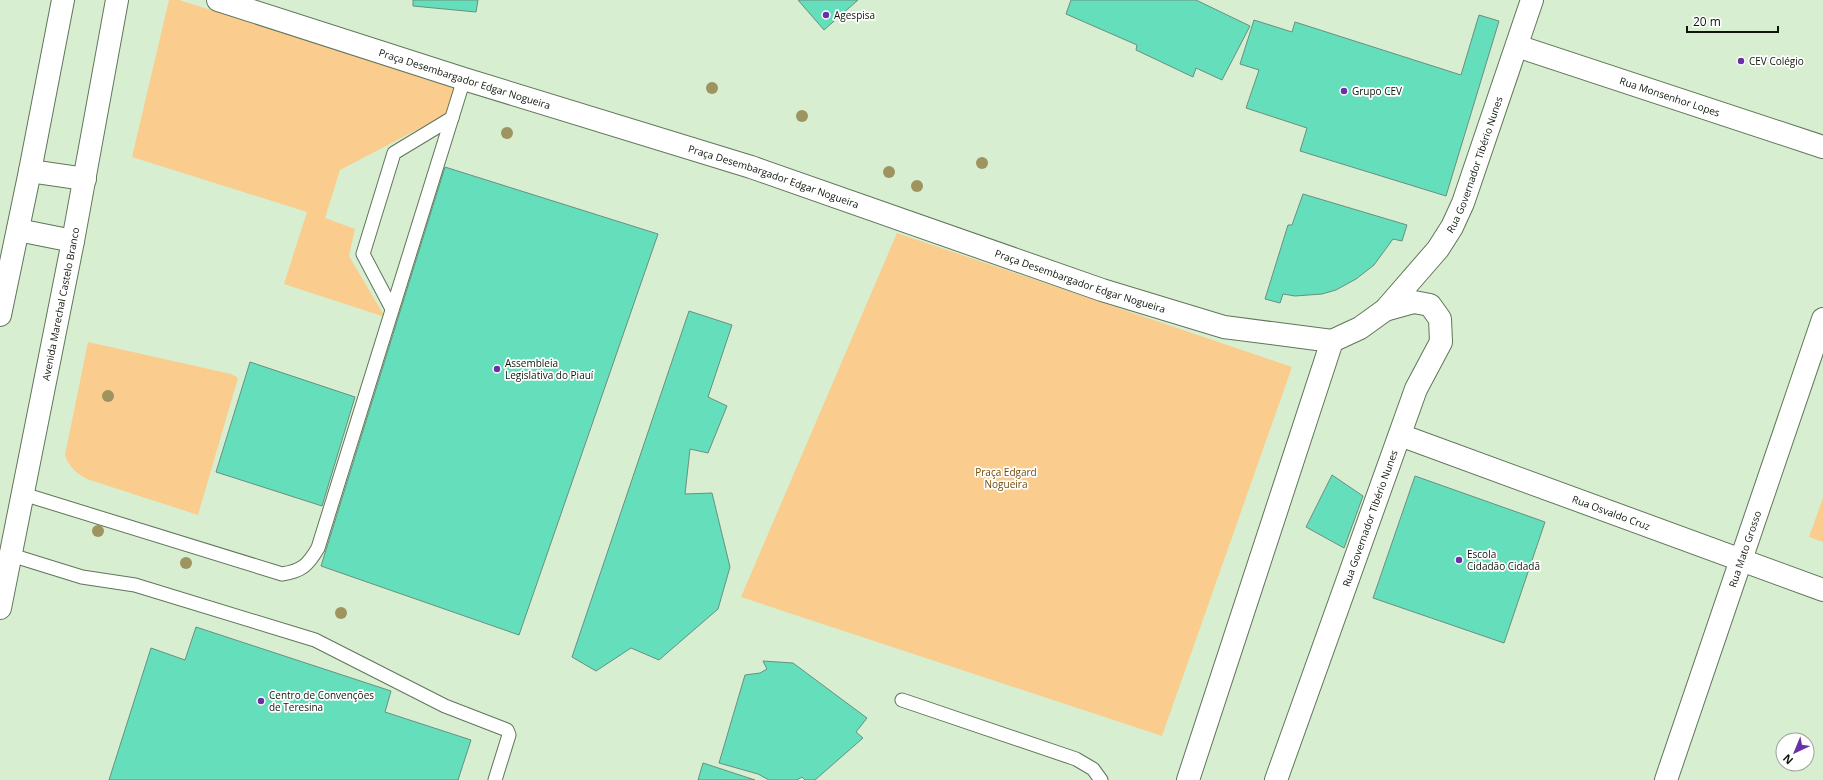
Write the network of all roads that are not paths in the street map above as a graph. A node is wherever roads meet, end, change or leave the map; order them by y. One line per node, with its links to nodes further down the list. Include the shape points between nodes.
1 (63, 0): 9 (street)
2 (118, 0): 10 (street, Avenida Marechal Castelo Branco)
3 (218, 0): 6 (street, Praça Desembargador Edgar Nogueira)
4 (1532, 0): 5 (street, Rua Governador Tibério Nunes)
5 (1517, 46): 8 (street, Rua Monsenhor Lopes); 14 (street, Rua Governador Tibério Nunes, via 1463,203 1452,227 1438,249)
6 (464, 79): 7 (lane); 17 (street, Praça Desembargador Edgar Nogueira, via 752,167 1102,290 1224,327)
7 (452, 118): 13 (lane); 13 (lane, via 394,153 363,254)
8 (1823, 147)
9 (30, 171): 10 (street); 11 (street)
10 (85, 179): 12 (street, Avenida Marechal Castelo Branco)
11 (18, 230): 12 (street); 15 (street)
12 (73, 241): 19 (street, Avenida Marechal Castelo Branco)
13 (392, 309): 19 (lane, via 318,548 310,562 296,572 282,574)
14 (1385, 310): 17 (street, Rua Governador Tibério Nunes, via 1360,328); 18 (street, Rua Governador Tibério Nunes, via 1414,302 1430,305 1440,319 1441,342 1416,389)
15 (0, 315)
16 (1823, 319): 21 (street, Rua Mato Grosso)
17 (1332, 341): 27 (street)
18 (1400, 435): 21 (street, Rua Osvaldo Cruz); 28 (street, Rua Governador Tibério Nunes)
19 (23, 494): 20 (street, Avenida Marechal Castelo Branco)
20 (11, 555): 23 (street, Avenida Marechal Castelo Branco); 25 (lane, via 82,577 135,585 315,640 445,706 509,731)
21 (1740, 561): 22 (street, Rua Osvaldo Cruz); 29 (street, Rua Mato Grosso)
22 (1823, 590)
23 (0, 608)
24 (902, 700): 26 (lane, via 1076,759 1093,769)
25 (495, 780)
26 (1101, 780)
27 (1188, 780)
28 (1276, 780)
29 (1666, 780)

